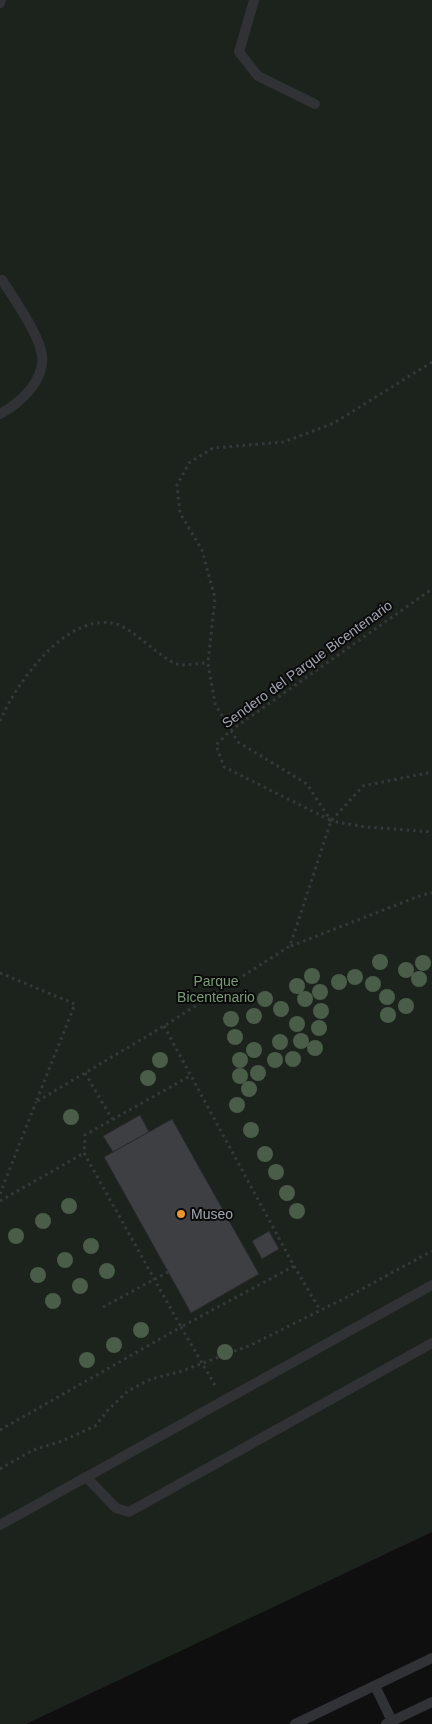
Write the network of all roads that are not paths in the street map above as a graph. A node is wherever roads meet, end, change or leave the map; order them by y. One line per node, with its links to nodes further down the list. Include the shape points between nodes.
1 (254, 0): 2 (lane, via 239,52 258,76)
2 (315, 104)
3 (2, 280): 4 (lane, via 30,326 42,355 38,375 27,395)
4 (0, 414)
5 (432, 1285): 7 (lane)
6 (432, 1343): 7 (lane, via 129,1512 116,1508)
7 (86, 1477): 8 (lane)
8 (0, 1525)
9 (432, 1658): 10 (lane)
10 (375, 1686): 12 (lane); 13 (lane)
11 (432, 1702): 12 (lane)
12 (389, 1722)
13 (295, 1724)

